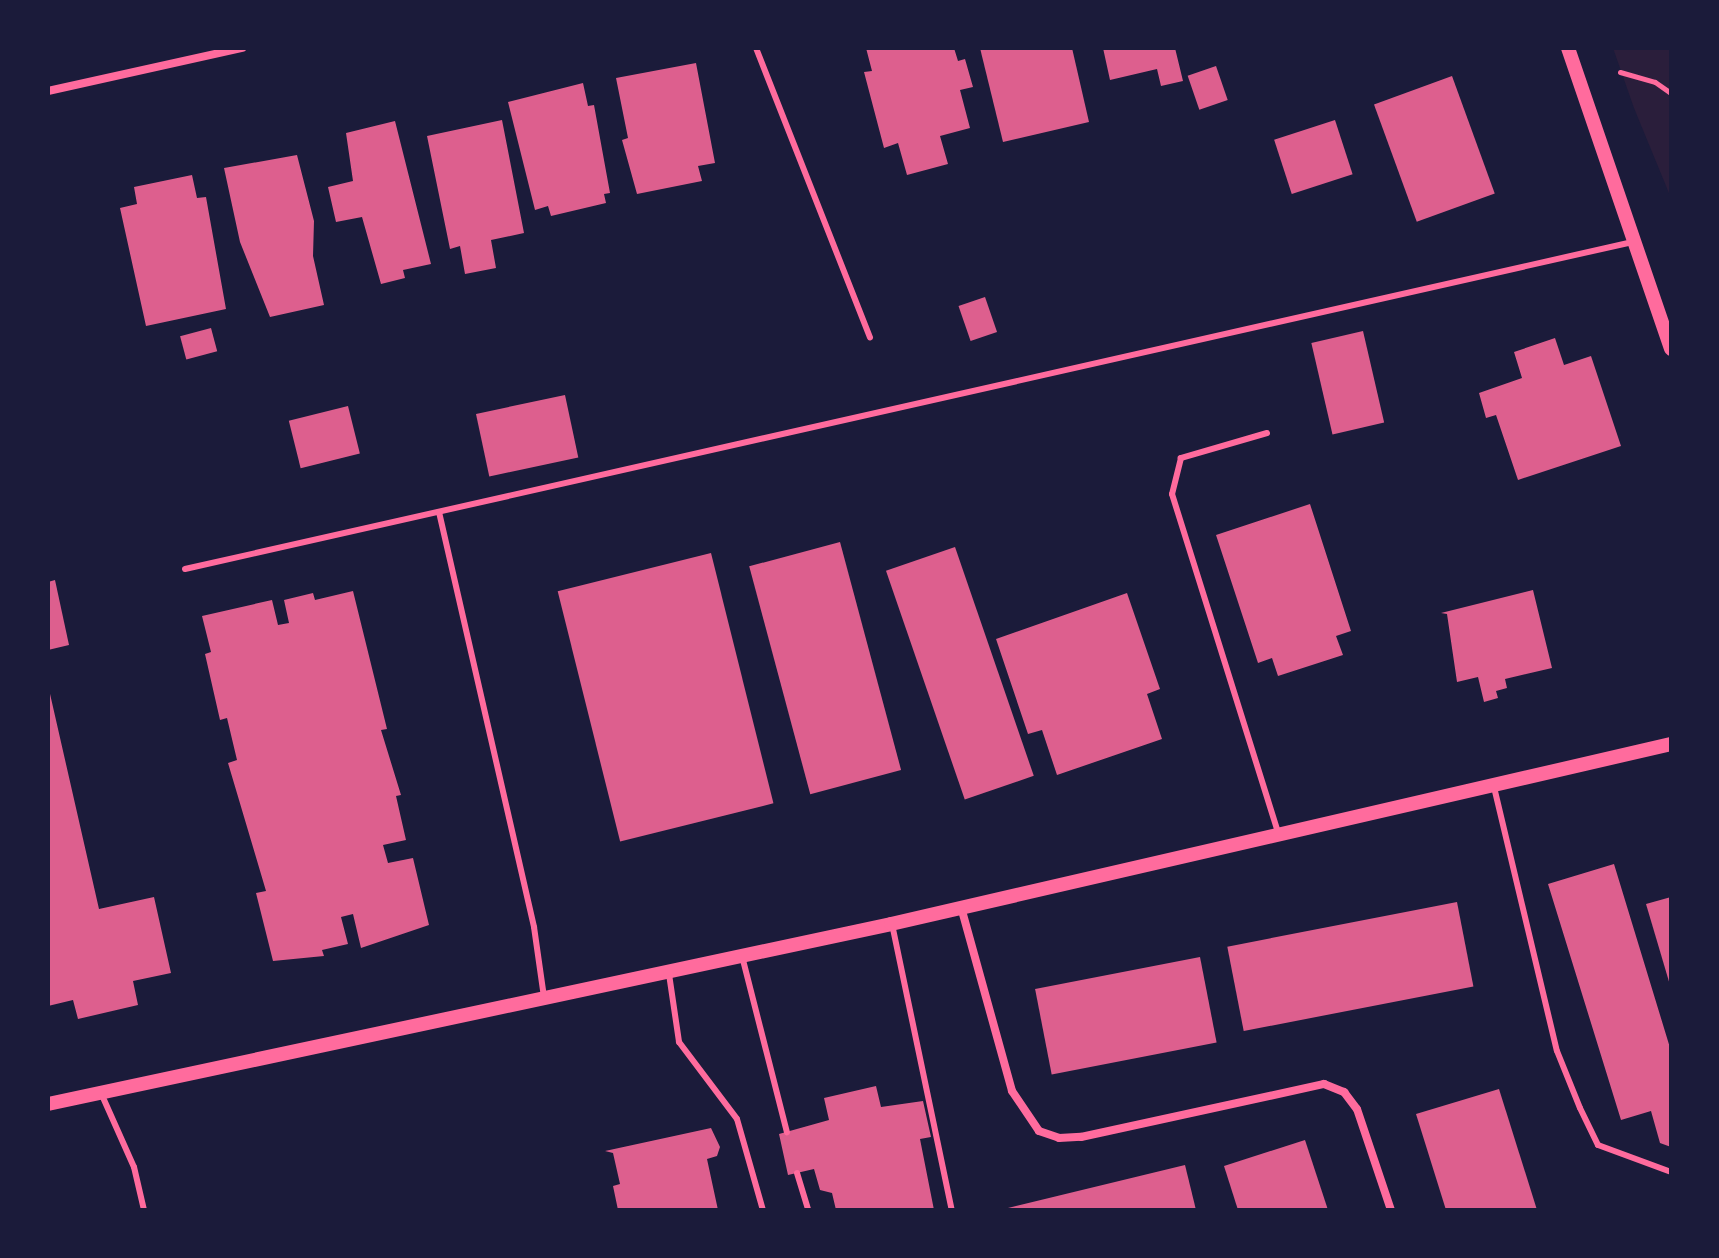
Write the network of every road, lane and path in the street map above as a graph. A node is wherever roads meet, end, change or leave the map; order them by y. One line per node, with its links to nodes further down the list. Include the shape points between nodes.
1 (242, 48): 5 (street)
2 (756, 48): 8 (lane)
3 (1568, 48): 7 (street)
4 (1620, 72): 6 (path, via 1655,82)
5 (48, 91)
6 (1671, 93)
7 (1632, 242): 9 (street); 11 (lane)
8 (870, 337)
9 (1671, 349)
10 (1267, 433): 15 (lane, via 1181,458 1172,494)
11 (439, 512): 12 (lane); 20 (lane, via 534,927)
12 (185, 569)
13 (1671, 744): 14 (street)
14 (1493, 783): 15 (street); 24 (lane, via 1557,1051 1580,1108 1598,1145)
15 (1278, 832): 16 (street)
16 (961, 907): 17 (street); 30 (street, via 1012,1091 1039,1131 1059,1138 1081,1137 1324,1084 1344,1092 1357,1109)
17 (891, 924): 18 (street); 29 (lane)
18 (741, 953): 19 (street); 23 (lane)
19 (668, 969): 20 (street); 27 (lane, via 679,1042 737,1119)
20 (544, 997): 21 (street)
21 (101, 1093): 22 (street); 26 (lane, via 134,1167)
22 (48, 1104)
23 (787, 1132)
24 (1671, 1172)
25 (797, 1173): 28 (lane)
26 (144, 1210)
27 (763, 1210)
28 (808, 1210)
29 (952, 1210)
30 (1391, 1210)

